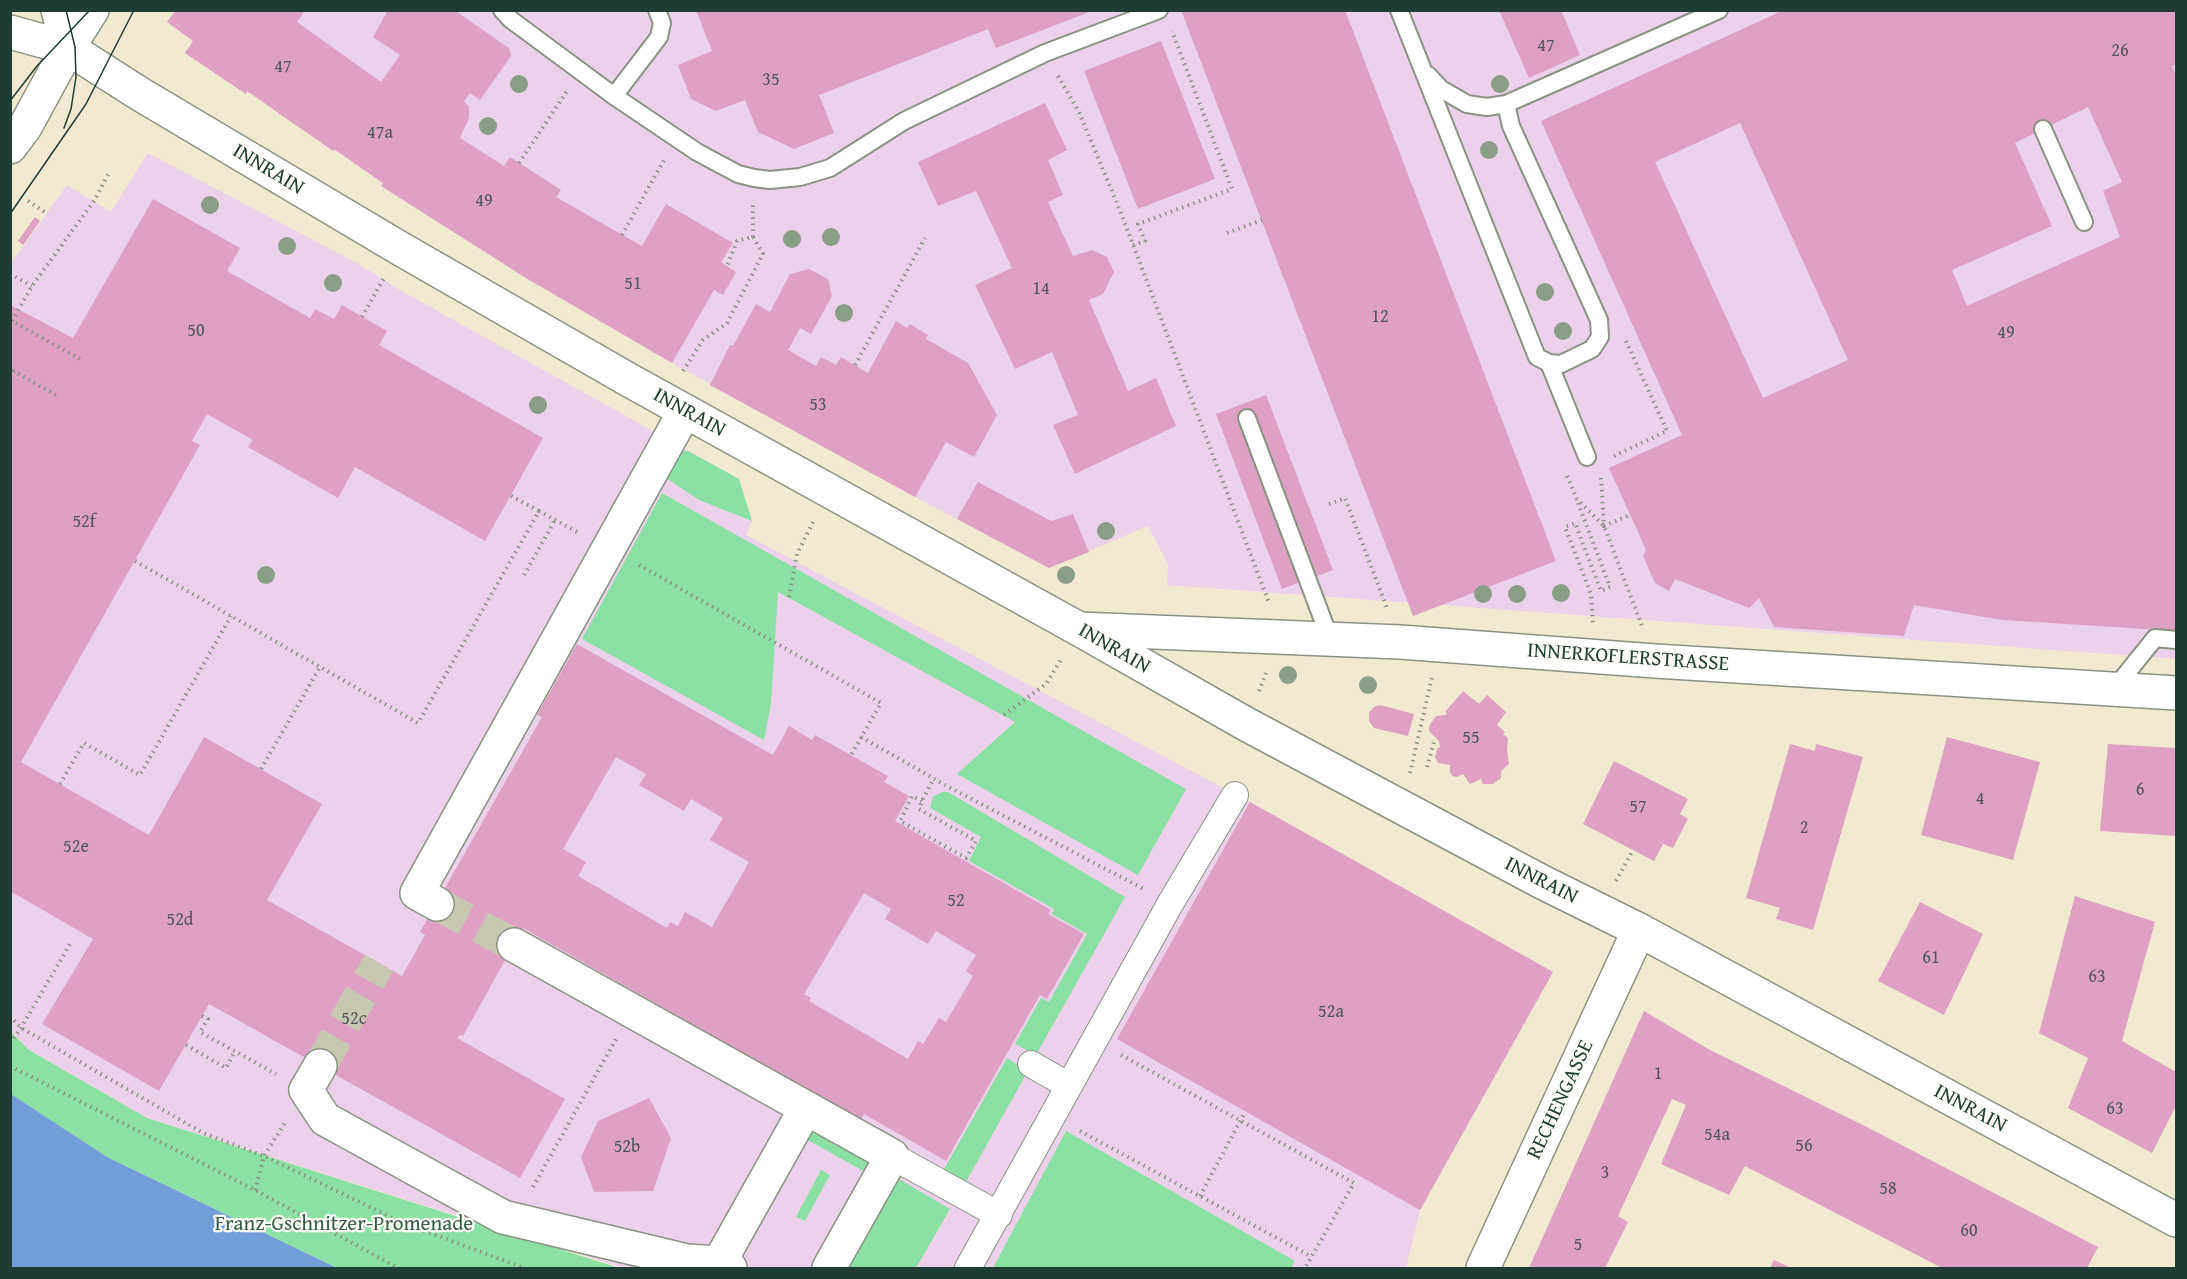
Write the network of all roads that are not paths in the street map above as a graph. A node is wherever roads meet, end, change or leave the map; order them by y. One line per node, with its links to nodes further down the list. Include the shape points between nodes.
1 (58, 10): 9 (street)
2 (92, 10): 9 (street)
3 (502, 10): 11 (lane)
4 (657, 10): 11 (lane, via 662,23 659,37)
5 (1159, 10): 11 (lane, via 1045,53 904,121 830,168 800,177 770,180 738,174)
6 (1399, 10): 10 (lane)
7 (1719, 10): 12 (lane)
8 (10, 32): 9 (street, INNRAIN)
9 (68, 48): 14 (street); 17 (street, INNRAIN, via 401,249)
10 (1423, 70): 12 (lane, via 1442,89 1467,104); 16 (lane, via 1537,357)
11 (614, 96)
12 (1506, 104): 16 (lane, via 1511,126 1599,320 1600,337 1592,349 1561,363)
13 (2043, 129): 15 (lane)
14 (10, 147)
15 (2084, 222)
16 (1550, 363): 19 (lane)
17 (674, 405): 20 (street, INNRAIN); 26 (street, via 597,542 417,893)
18 (1247, 418): 21 (lane)
19 (1587, 457)
20 (1079, 629): 21 (street, INNERKOFLERSTRASSE); 27 (street, INNRAIN, via 1256,730)
21 (1330, 639): 23 (street, INNERKOFLERSTRASSE)
22 (2176, 639): 23 (lane, via 2155,638)
23 (2114, 689): 24 (street, INNERKOFLERSTRASSE)
24 (2176, 693)
25 (1235, 795): 31 (street, via 1155,947 1094,1040)
26 (437, 903)
27 (1639, 930): 35 (street, INNRAIN); 39 (street, RECHENGASSE)
28 (514, 945): 32 (street)
29 (1031, 1064): 31 (street)
30 (313, 1078): 36 (street, via 325,1119 503,1217 687,1261)
31 (1070, 1086): 34 (street)
32 (806, 1108): 33 (street); 36 (street)
33 (892, 1156): 34 (street); 37 (street)
34 (999, 1215): 38 (street)
35 (2176, 1220)
36 (724, 1266)
37 (829, 1269)
38 (968, 1269)
39 (1483, 1269)

